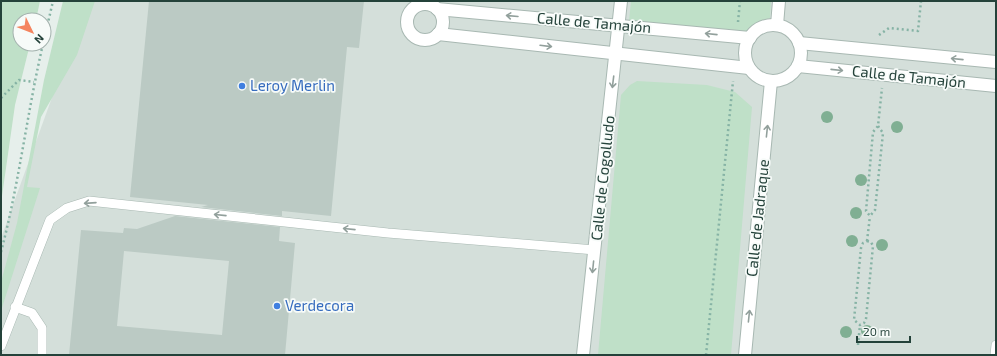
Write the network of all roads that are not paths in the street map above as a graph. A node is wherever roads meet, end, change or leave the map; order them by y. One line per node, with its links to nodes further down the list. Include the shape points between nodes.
1 (621, 1): 4 (street, Calle de Cogolludo)
2 (779, 1): 5 (street)
3 (437, 9): 4 (street, Calle de Tamajón, one-way to 3); 6 (street, via 442,18); 6 (street, via 427,4 416,6 408,15 407,21 411,32 421,39)
4 (619, 25): 7 (street, Calle de Tamajón, one-way to 4); 9 (street, Calle de Cogolludo)
5 (777, 25): 7 (street, via 762,28); 8 (street, via 791,31)
6 (438, 34): 9 (street, Calle de Tamajón, one-way to 9)
7 (750, 38): 12 (street, via 745,53)
8 (799, 43): 10 (street, Calle de Tamajón, one-way to 8); 11 (street, via 801,58)
9 (616, 54): 12 (street, Calle de Tamajón); 15 (street, Calle de Cogolludo, one-way to 15)
10 (996, 62)
11 (798, 66): 13 (street, via 787,77); 14 (street, Calle de Tamajón, one-way to 14)
12 (749, 68): 13 (street, via 755,75)
13 (772, 81): 21 (street, Calle de Jadraque, one-way to 13)
14 (996, 86)
15 (595, 250): 16 (lane, one-way to 16, via 388,233 89,201 67,208 50,220); 20 (street, Calle de Cogolludo, one-way to 20)
16 (15, 307): 18 (lane); 19 (lane, via 32,313 42,328)
17 (996, 345): 22 (lane)
18 (1, 346)
19 (42, 355)
20 (583, 355)
21 (745, 355)
22 (995, 355)

